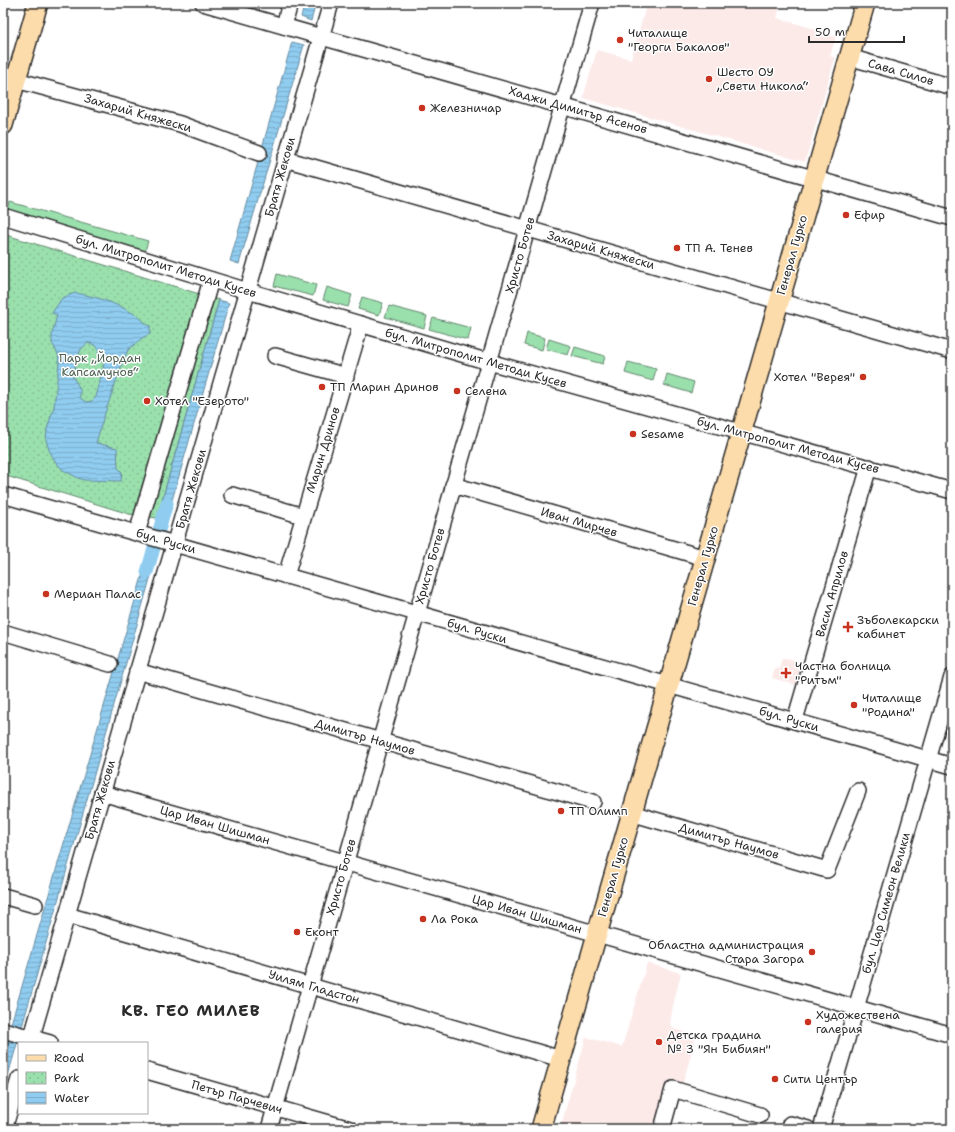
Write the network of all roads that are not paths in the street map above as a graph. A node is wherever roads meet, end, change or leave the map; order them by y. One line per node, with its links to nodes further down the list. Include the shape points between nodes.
1 (38, 3): 10 (main road)
2 (203, 3): 7 (street, Хаджи Димитър Асенов)
3 (290, 3): 7 (street)
4 (331, 3): 8 (street, Братя Жекови)
5 (592, 3): 12 (street, Христо Ботев)
6 (865, 3): 9 (main road, Генерал Гурко)
7 (284, 26): 8 (street, Хаджи Димитър Асенов)
8 (321, 37): 12 (street, Хаджи Димитър Асенов); 15 (street, Братя Жекови)
9 (849, 57): 11 (street, Сава Силов); 16 (main road, Генерал Гурко)
10 (16, 80): 13 (main road); 14 (street, Захарий Княжески, via 180,124)
11 (952, 87)
12 (563, 106): 16 (street, Хаджи Димитър Асенов); 19 (street, Христо Ботев)
13 (3, 125)
14 (259, 152)
15 (285, 159): 19 (street, Захарий Княжески); 21 (street, Братя Жекови)
16 (814, 178): 18 (street, Хаджи Димитър Асенов); 22 (main road, Генерал Гурко)
17 (3, 216): 20 (street, бул. Митрополит Методи Кусев)
18 (952, 218)
19 (527, 229): 22 (street, Захарий Княжески); 26 (street, Христо Ботев)
20 (211, 280): 21 (street, бул. Митрополит Методи Кусев); 35 (street)
21 (248, 291): 23 (street, бул. Митрополит Методи Кусев); 36 (street, Братя Жекови)
22 (779, 301): 24 (street, Захарий Княжески); 28 (main road, Генерал Гурко)
23 (361, 324): 26 (street, бул. Митрополит Методи Кусев); 27 (street, Марин Дринов)
24 (952, 351)
25 (275, 356): 27 (street)
26 (489, 362): 28 (street, бул. Митрополит Методи Кусев); 30 (street, Христо Ботев)
27 (346, 376): 34 (street, Марин Дринов)
28 (741, 432): 29 (street, бул. Митрополит Методи Кусев); 37 (main road, Генерал Гурко)
29 (869, 467): 31 (street, бул. Митрополит Методи Кусев); 45 (street, Васил Априлов)
30 (453, 485): 37 (street, Иван Мирчев); 39 (street, Христо Ботев)
31 (952, 491)
32 (3, 494): 35 (street, бул. Руски)
33 (232, 495): 34 (street)
34 (303, 516): 38 (street, Марин Дринов)
35 (141, 534): 36 (street, бул. Руски)
36 (174, 544): 38 (street, бул. Руски); 42 (street, Братя Жекови)
37 (705, 558): 44 (main road, Генерал Гурко)
38 (286, 576): 39 (street, бул. Руски)
39 (417, 613): 44 (street, бул. Руски); 46 (street, Христо Ботев)
40 (3, 632): 41 (street)
41 (110, 664)
42 (137, 671): 46 (street, Димитър Наумов); 50 (street, Братя Жекови)
43 (952, 677): 47 (street, бул. Цар Симеон Велики)
44 (668, 685): 45 (street, бул. Руски); 52 (main road, Генерал Гурко)
45 (795, 720): 47 (street, бул. Руски)
46 (380, 741): 51 (street, Димитър Наумов); 53 (street, Христо Ботев)
47 (928, 759): 48 (street, бул. Руски); 59 (street, бул. Цар Симеон Велики)
48 (952, 766)
49 (858, 791): 52 (street, Димитър Наумов, via 827,870)
50 (102, 793): 53 (street, Цар Иван Шишман); 56 (street, Братя Жекови)
51 (593, 802)
52 (631, 813): 57 (main road, Генерал Гурко)
53 (345, 862): 57 (street, Цар Иван Шишман); 58 (street, Христо Ботев)
54 (3, 896): 55 (street)
55 (35, 905)
56 (67, 915): 58 (street, Уилям Гладстон); 62 (street, Братя Жекови)
57 (597, 934): 59 (street, Цар Иван Шишман); 64 (main road, Генерал Гурко)
58 (310, 986): 64 (street, Уилям Гладстон); 67 (street, Христо Ботев)
59 (856, 1008): 61 (street, Цар Иван Шишман); 76 (street, бул. Цар Симеон Велики)
60 (4, 1030): 62 (street)
61 (952, 1035)
62 (28, 1039): 63 (street)
63 (44, 1042)
64 (561, 1059): 73 (main road, Генерал Гурко)
65 (148, 1071): 67 (street, Петър Парчевич)
66 (18, 1082): 70 (street)
67 (275, 1108): 71 (street, Христо Ботев); 72 (street, Петър Парчевич)
68 (760, 1115): 74 (street, via 673,1089)
69 (790, 1124): 75 (street)
70 (4, 1129)
71 (268, 1129)
72 (350, 1129)
73 (541, 1129)
74 (662, 1129)
75 (808, 1129)
76 (821, 1129)

